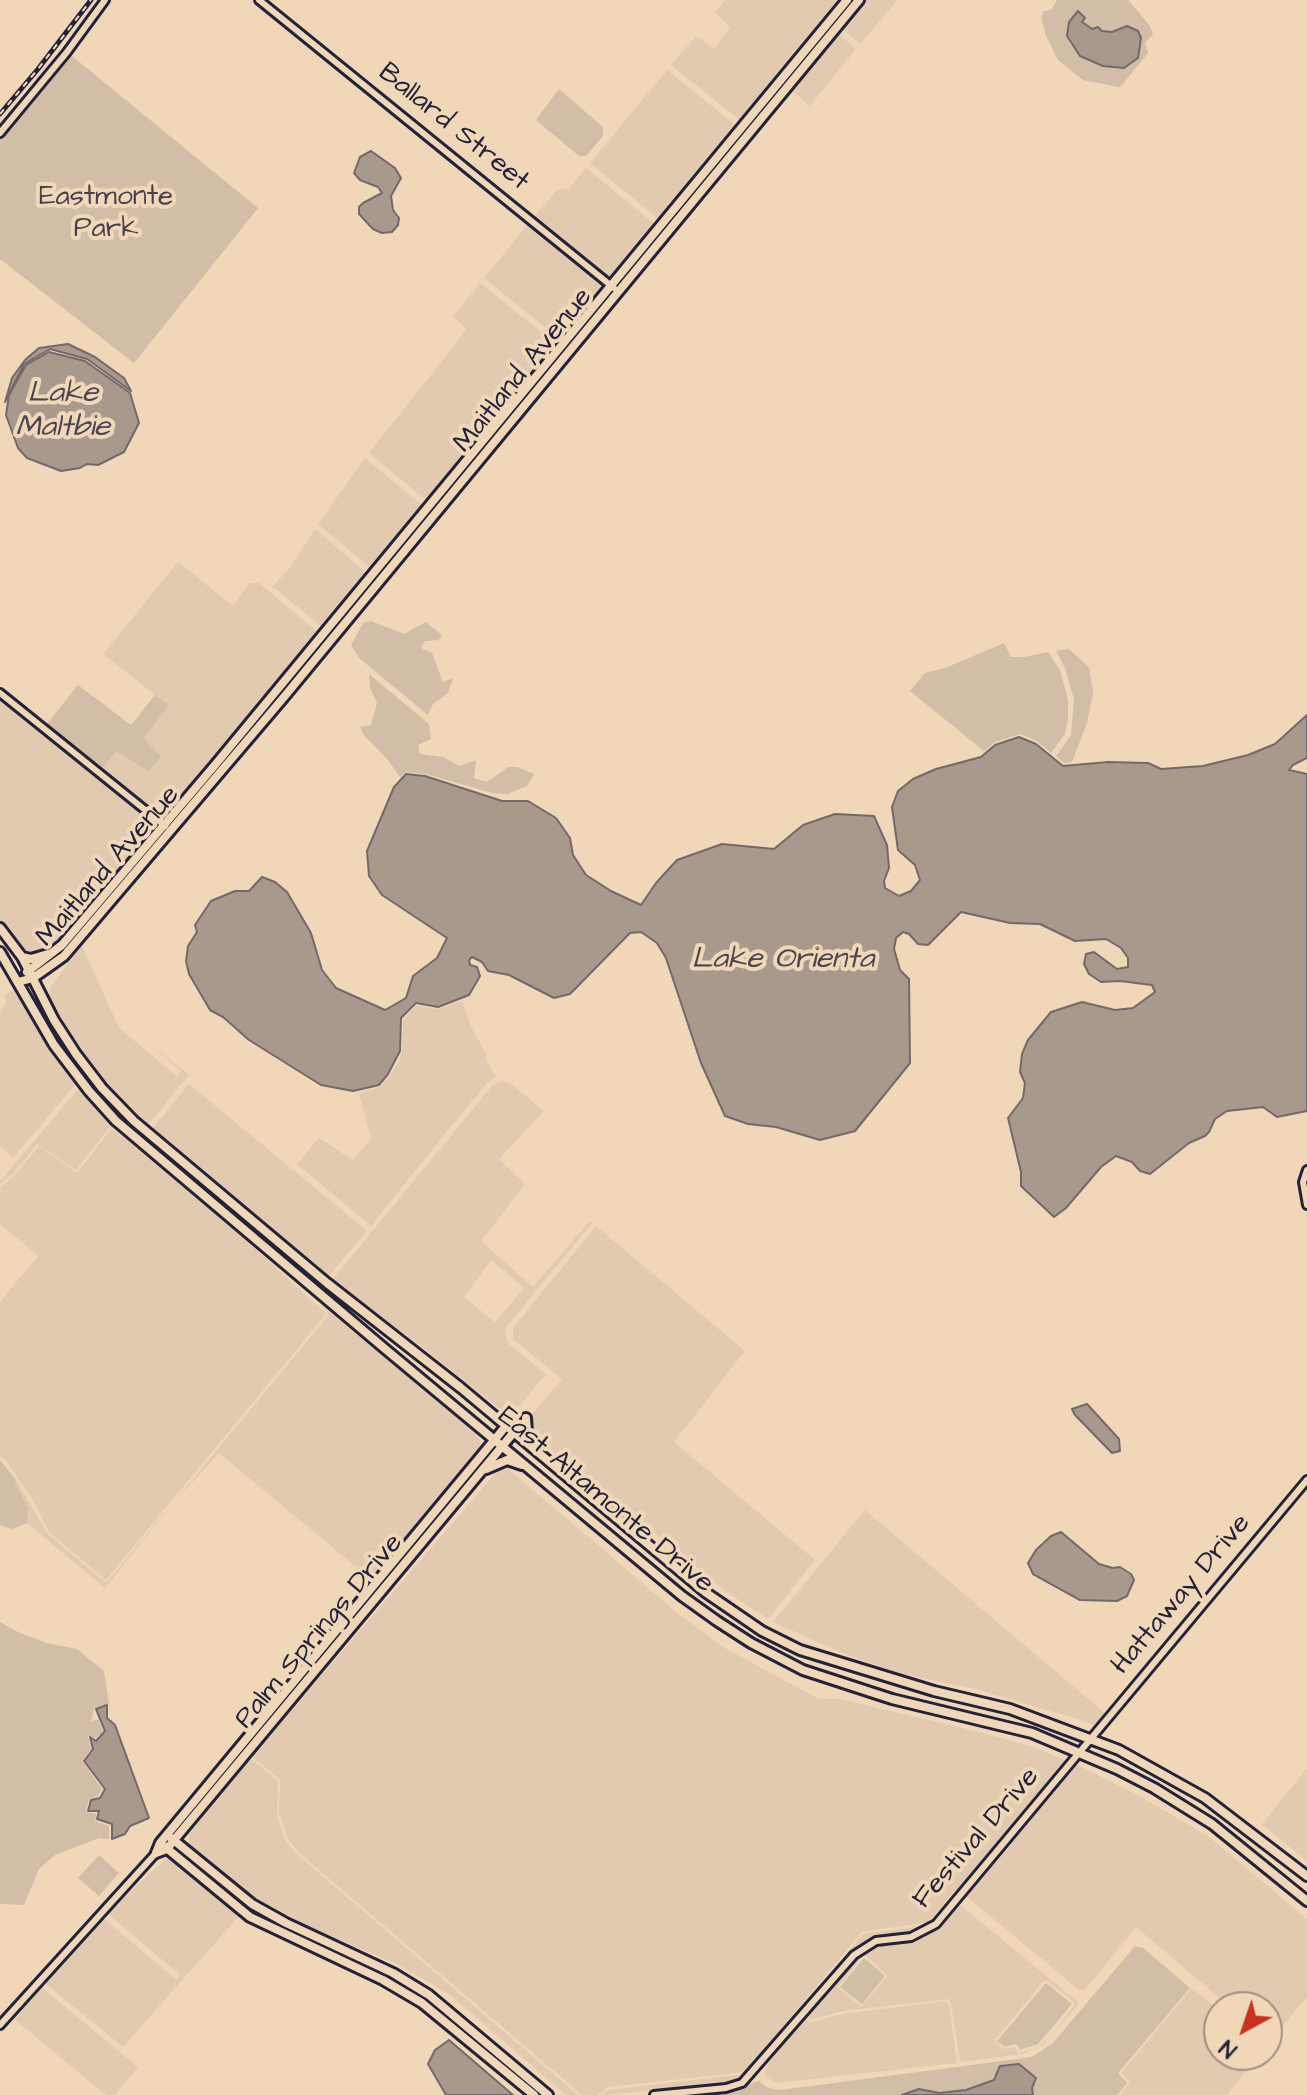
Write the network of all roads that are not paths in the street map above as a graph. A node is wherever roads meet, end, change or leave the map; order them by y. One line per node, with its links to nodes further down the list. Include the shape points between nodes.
1 (105, 0): 5 (street)
2 (259, 0): 6 (street, Ballard Street)
3 (847, 0): 6 (main road, Maitland Avenue)
4 (859, 0): 6 (main road, Maitland Avenue)
5 (0, 133)
6 (615, 288): 8 (main road, Maitland Avenue)
7 (0, 693): 8 (street)
8 (167, 828): 10 (main road, Maitland Avenue); 13 (main road, Maitland Avenue, via 64,956)
9 (0, 928): 12 (main road)
10 (62, 945): 12 (main road, via 38,957); 13 (main road, Maitland Avenue)
11 (0, 952): 14 (main road, East Altamonte Drive)
12 (22, 957): 13 (main road)
13 (31, 974): 14 (main road, Maitland Avenue); 16 (main road)
14 (18, 982): 15 (main road, East Altamonte Drive)
15 (71, 1068): 16 (main road); 17 (main road, East Altamonte Drive)
16 (91, 1075): 18 (main road)
17 (81, 1082): 18 (main road); 20 (main road, East Altamonte Drive, via 116,1121)
18 (102, 1088): 21 (main road)
19 (1307, 1170): 22 (street)
20 (188, 1181): 21 (main road); 25 (main road, East Altamonte Drive)
21 (206, 1182): 24 (main road)
22 (1307, 1205)
23 (526, 1418): 26 (main road)
24 (510, 1429): 25 (main road, Palm Springs Drive); 26 (main road)
25 (499, 1442): 27 (main road, East Altamonte Drive); 28 (main road, Palm Springs Drive); 34 (main road, Palm Springs Drive)
26 (535, 1449): 30 (main road)
27 (527, 1466): 28 (main road, via 507,1460); 31 (main road, East Altamonte Drive)
28 (480, 1473): 34 (main road, Palm Springs Drive)
29 (1307, 1480): 32 (street, Hattaway Drive)
30 (633, 1531): 31 (main road); 32 (main road, via 705,1592 800,1650 1010,1709)
31 (621, 1545): 33 (main road, East Altamonte Drive, via 717,1621 803,1670 892,1699 1032,1733)
32 (1092, 1738): 33 (street, Festival Drive); 37 (main road, via 1205,1798)
33 (1081, 1753): 38 (main road, East Altamonte Drive, via 1198,1814); 42 (street, Festival Drive, via 945,1915 927,1930 876,1941 854,1955 742,2083)
34 (171, 1837): 35 (main road, Palm Springs Drive); 41 (main road, via 252,1904 429,1995)
35 (164, 1846): 36 (main road, Palm Springs Drive); 40 (main road, via 250,1917 422,2003)
36 (156, 1853): 39 (street, Palm Springs Drive)
37 (1307, 1876)
38 (1307, 1901)
39 (0, 2025)
40 (534, 2095)
41 (548, 2095)
42 (654, 2095)

